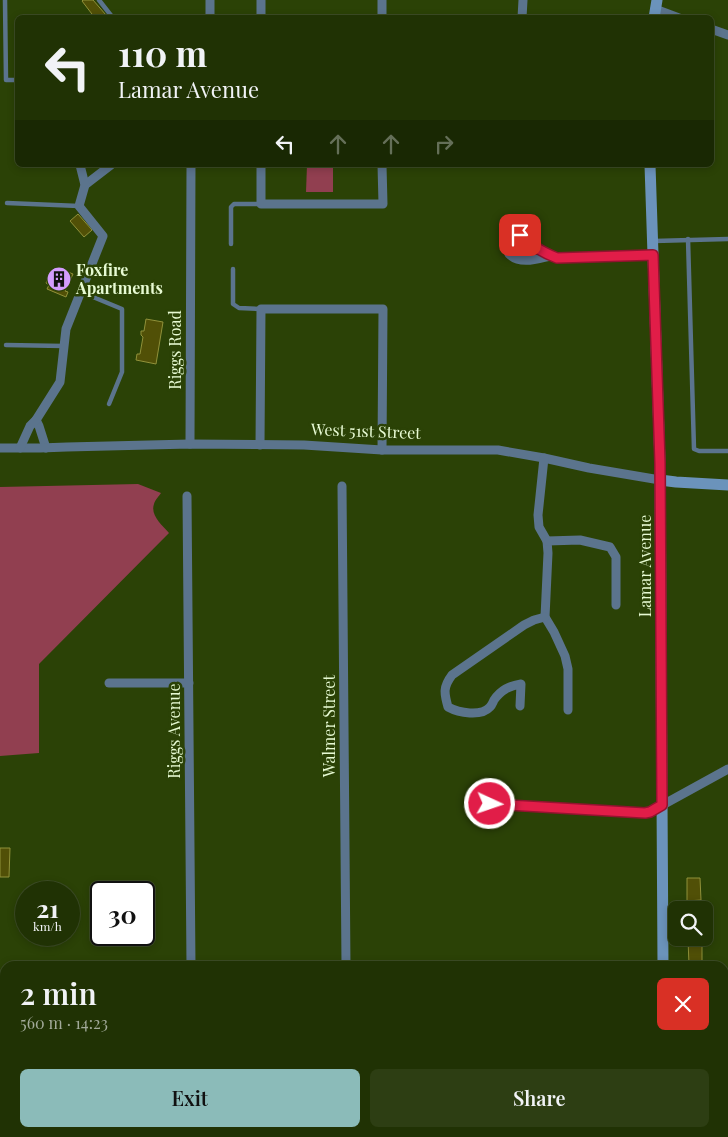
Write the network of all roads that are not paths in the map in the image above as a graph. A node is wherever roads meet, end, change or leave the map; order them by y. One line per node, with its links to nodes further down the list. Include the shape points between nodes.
1 (5, 0): 16 (lane, via 6,80)
2 (100, 0): 8 (lane)
3 (210, 0): 9 (street)
4 (261, 0): 10 (street)
5 (382, 0): 11 (street)
6 (523, 0): 12 (street)
7 (655, 9): 13 (street)
8 (111, 15)
9 (210, 15)
10 (261, 15)
11 (382, 15)
12 (522, 15)
13 (671, 15)
14 (714, 30): 15 (street)
15 (728, 34)
16 (15, 80)
17 (80, 167): 23 (street)
18 (108, 167): 23 (street)
19 (191, 167): 40 (street, Riggs Road)
20 (261, 167): 25 (street)
21 (382, 167): 25 (street, via 382,204)
22 (650, 167): 29 (street, Lamar Avenue)
23 (85, 185): 26 (street)
24 (7, 204): 26 (lane)
25 (261, 204): 30 (lane, via 234,204 231,207)
26 (79, 206): 34 (street, via 103,236)
27 (688, 239): 28 (lane); 29 (lane); 46 (lane, via 694,449)
28 (728, 239)
29 (652, 241): 31 (street, Lamar Avenue)
30 (231, 244)
31 (653, 255): 32 (street); 48 (street, Lamar Avenue)
32 (550, 256)
33 (233, 269): 35 (lane, via 233,304 239,308)
34 (81, 292): 37 (street, via 66,329); 38 (lane, via 122,309 122,372)
35 (261, 309): 41 (street); 45 (street, via 383,309)
36 (6, 345): 37 (lane)
37 (64, 346): 39 (street, via 60,382)
38 (110, 404)
39 (36, 420): 43 (street); 44 (street)
40 (190, 444): 41 (street, West 51st Street); 44 (street, West 51st Street)
41 (260, 445): 45 (street, West 51st Street)
42 (0, 448): 43 (street, West 51st Street)
43 (20, 448): 44 (street, West 51st Street)
44 (46, 448)
45 (382, 450): 47 (street, West 51st Street, via 498,450)
46 (728, 451)
47 (544, 458): 48 (street, West 51st Street); 52 (street, via 538,515 539,528)
48 (660, 480): 49 (street, West 51st Street); 61 (street, Lamar Avenue)
49 (728, 485)
50 (342, 486): 63 (street, Walmer Street)
51 (187, 496): 55 (street, Riggs Avenue)
52 (547, 541): 53 (street, via 580,540 610,547 616,557); 54 (street)
53 (616, 605)
54 (545, 617): 57 (street, via 524,625 452,675 446,684 448,707 457,712 482,712 490,708 502,691 521,684); 58 (street, via 565,656)
55 (189, 683): 56 (street); 62 (street, Riggs Avenue)
56 (109, 684)
57 (520, 706)
58 (568, 710)
59 (728, 769): 61 (street)
60 (490, 804): 61 (street, via 645,813)
61 (662, 805): 64 (street, Lamar Avenue)
62 (191, 961)
63 (346, 961)
64 (663, 961)

